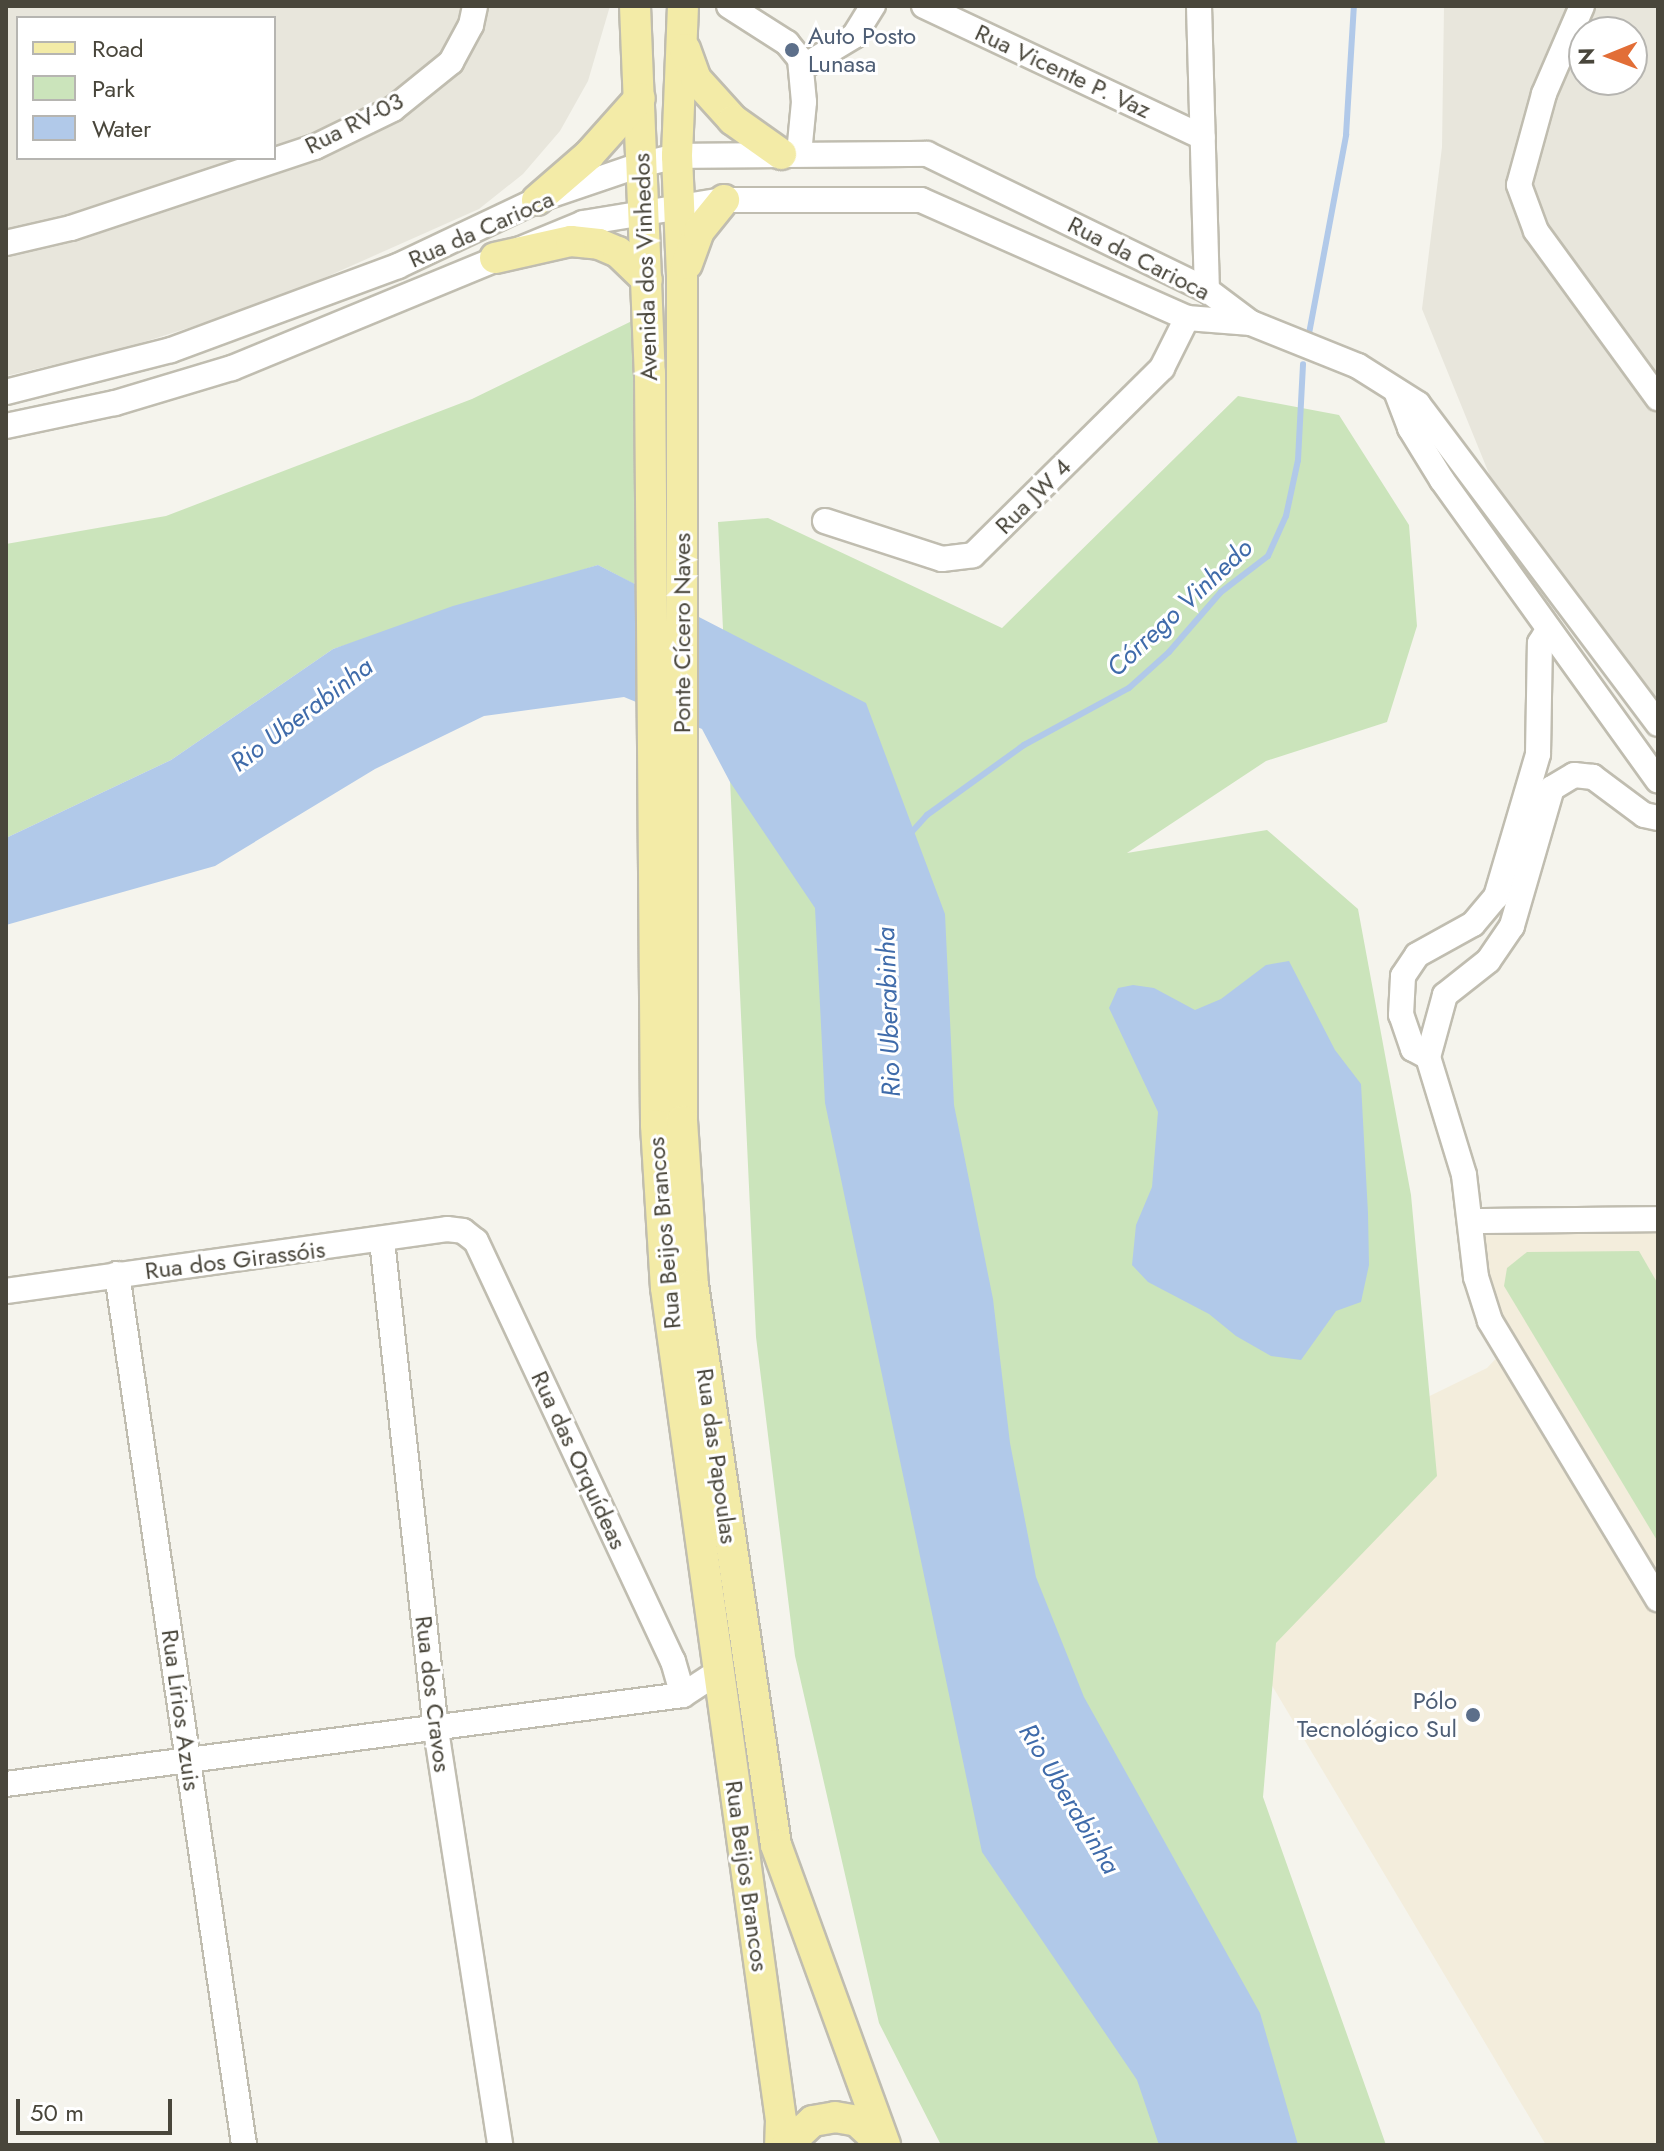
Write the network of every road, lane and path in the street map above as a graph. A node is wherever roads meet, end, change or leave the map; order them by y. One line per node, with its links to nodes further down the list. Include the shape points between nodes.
1 (475, 6): 15 (street, Rua RV-03, via 451,62 393,109)
2 (635, 6): 11 (main road, Avenida dos Vinhedos)
3 (683, 6): 9 (main road, Avenida dos Vinhedos)
4 (729, 6): 10 (street, via 787,43)
5 (873, 6): 10 (street, via 854,36)
6 (924, 6): 12 (street, Rua Vicente P. Vaz)
7 (1199, 6): 12 (street)
8 (1582, 6): 35 (street, via 1544,94 1519,185 1536,231)
9 (681, 41): 13 (main road, via 696,79 733,120); 14 (main road, Avenida dos Vinhedos)
10 (801, 68): 13 (street)
11 (640, 98): 17 (main road, Avenida dos Vinhedos); 19 (main road, via 589,155)
12 (1203, 137): 30 (street)
13 (790, 154): 14 (street, Rua da Carioca); 18 (street, Rua da Carioca, via 927,154)
14 (677, 156): 17 (street, Rua da Carioca); 21 (main road, Avenida dos Vinhedos)
15 (276, 160)
16 (276, 160): 25 (street, Rua RV-03, via 71,228)
17 (640, 165): 19 (street, Rua da Carioca); 23 (main road, Avenida dos Vinhedos)
18 (977, 177): 22 (street, Rua da Carioca); 24 (street, via 980,200)
19 (537, 200): 34 (street, Rua da Carioca, via 398,266 171,350)
20 (724, 200): 21 (street, Rua da Carioca); 24 (street, Rua da Carioca, via 921,200); 28 (main road, via 699,231)
21 (681, 208): 23 (street, Rua da Carioca); 28 (main road, Avenida dos Vinhedos)
22 (1042, 209): 26 (street, via 1028,225); 30 (street, Rua da Carioca)
23 (642, 212): 27 (street, Rua da Carioca, via 583,223); 29 (main road, Avenida dos Vinhedos)
24 (966, 217): 26 (street, Rua da Carioca)
25 (6, 243)
26 (1031, 247): 31 (street, Rua da Carioca)
27 (495, 258): 29 (main road, via 571,241 599,244 618,252); 36 (street, Rua da Carioca, via 232,368 115,403)
28 (682, 277): 37 (main road, Avenida dos Vinhedos)
29 (647, 280): 41 (main road, Avenida dos Vinhedos)
30 (1207, 290): 32 (street, Rua da Carioca)
31 (1187, 318): 32 (street, Rua da Carioca); 38 (street, Rua JW 4, via 1162,368 973,555 942,559)
32 (1256, 324): 33 (street, via 1358,366)
33 (1396, 391): 39 (street, via 1410,428 1442,480); 40 (street, via 1418,404 1440,429)
34 (6, 392)
35 (1658, 398)
36 (6, 426)
37 (681, 521): 42 (main road, Ponte Cícero Naves)
38 (825, 521)
39 (1547, 632): 43 (street); 45 (street, via 1540,643 1538,754)
40 (1658, 724)
41 (652, 746): 54 (main road, Rua Beijos Brancos, via 656,1125 666,1288)
42 (682, 746): 63 (main road, Rua das Papoulas, via 682,1121 693,1285 730,1545 776,1845)
43 (1658, 781)
44 (1658, 818): 45 (street, via 1644,815 1593,777 1574,775 1547,795)
45 (1525, 838): 46 (street, via 1506,938 1445,995); 46 (street, via 1489,907 1461,932 1426,948 1403,976 1401,1015 1413,1049)
46 (1428, 1057): 48 (street)
47 (1658, 1219): 48 (street)
48 (1472, 1221): 53 (street, via 1476,1277 1490,1321)
49 (463, 1231): 50 (street, Rua dos Girassóis); 55 (street, Rua das Orquídeas, via 476,1241 673,1661)
50 (382, 1241): 51 (street, Rua dos Girassóis); 56 (street, Rua dos Cravos)
51 (117, 1274): 52 (street, Rua dos Girassóis); 57 (street, Rua Lírios Azuis)
52 (6, 1291)
53 (1658, 1599)
54 (718, 1672): 55 (street); 61 (main road, Rua Beijos Brancos, via 781,2120)
55 (683, 1695): 56 (street)
56 (436, 1730): 57 (street); 60 (street, Rua dos Cravos)
57 (189, 1758): 58 (street); 59 (street, Rua Lírios Azuis)
58 (6, 1784)
59 (244, 2145)
60 (500, 2145)
61 (780, 2145)
62 (787, 2145): 63 (main road, via 813,2121 835,2117 857,2121)
63 (884, 2145)

